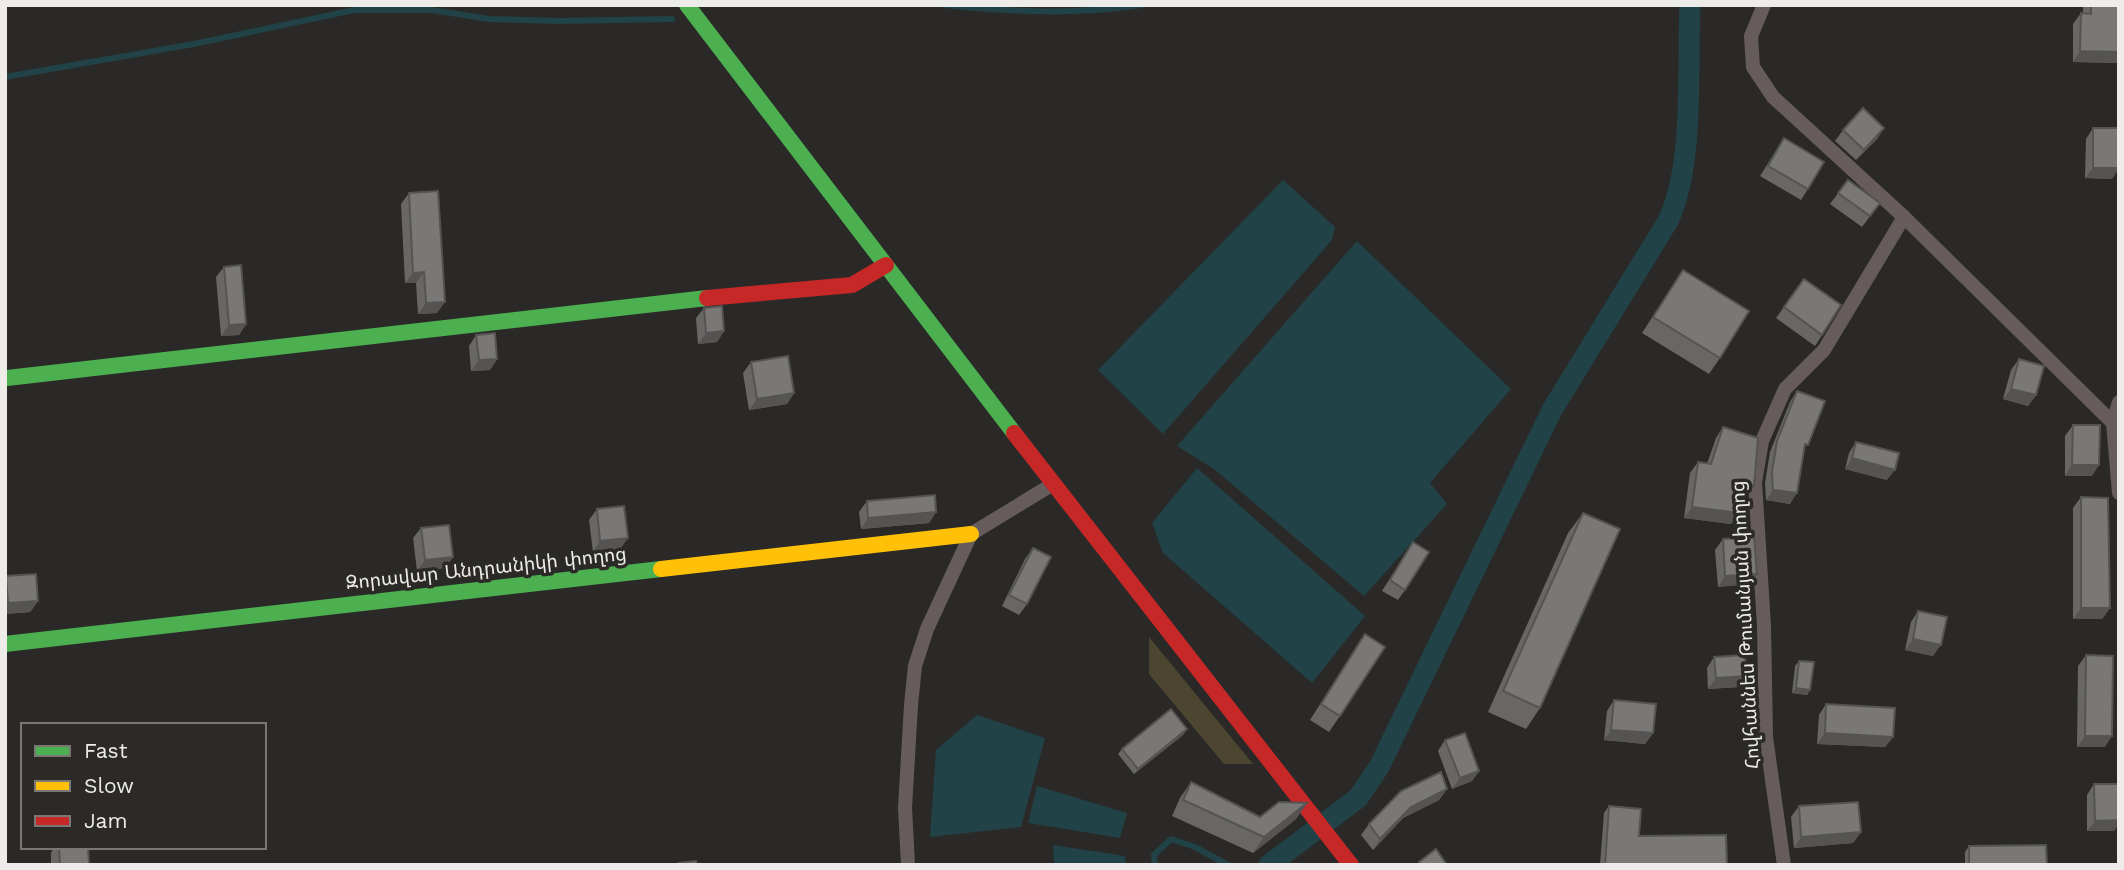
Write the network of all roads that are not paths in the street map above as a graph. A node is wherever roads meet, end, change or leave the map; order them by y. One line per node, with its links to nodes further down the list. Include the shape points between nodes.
1 (687, 5): 4 (street)
2 (1764, 5): 3 (street, via 1751,36 1753,67 1773,97)
3 (1904, 217): 7 (street); 14 (street, Հովհաննես Թումանյան փողոց, via 1824,350 1785,389 1762,441 1755,482 1766,737)
4 (886, 265): 5 (street, via 852,285 651,303); 8 (street)
5 (8, 378)
6 (2119, 402): 7 (street)
7 (2116, 423): 9 (street)
8 (1053, 484): 10 (street); 13 (street)
9 (2119, 493)
10 (971, 534): 11 (street, Զորավար Անդրանիկի փողոց); 12 (street, via 915,666 905,808)
11 (5, 644)
12 (908, 865)
13 (1351, 865)
14 (1784, 865)

